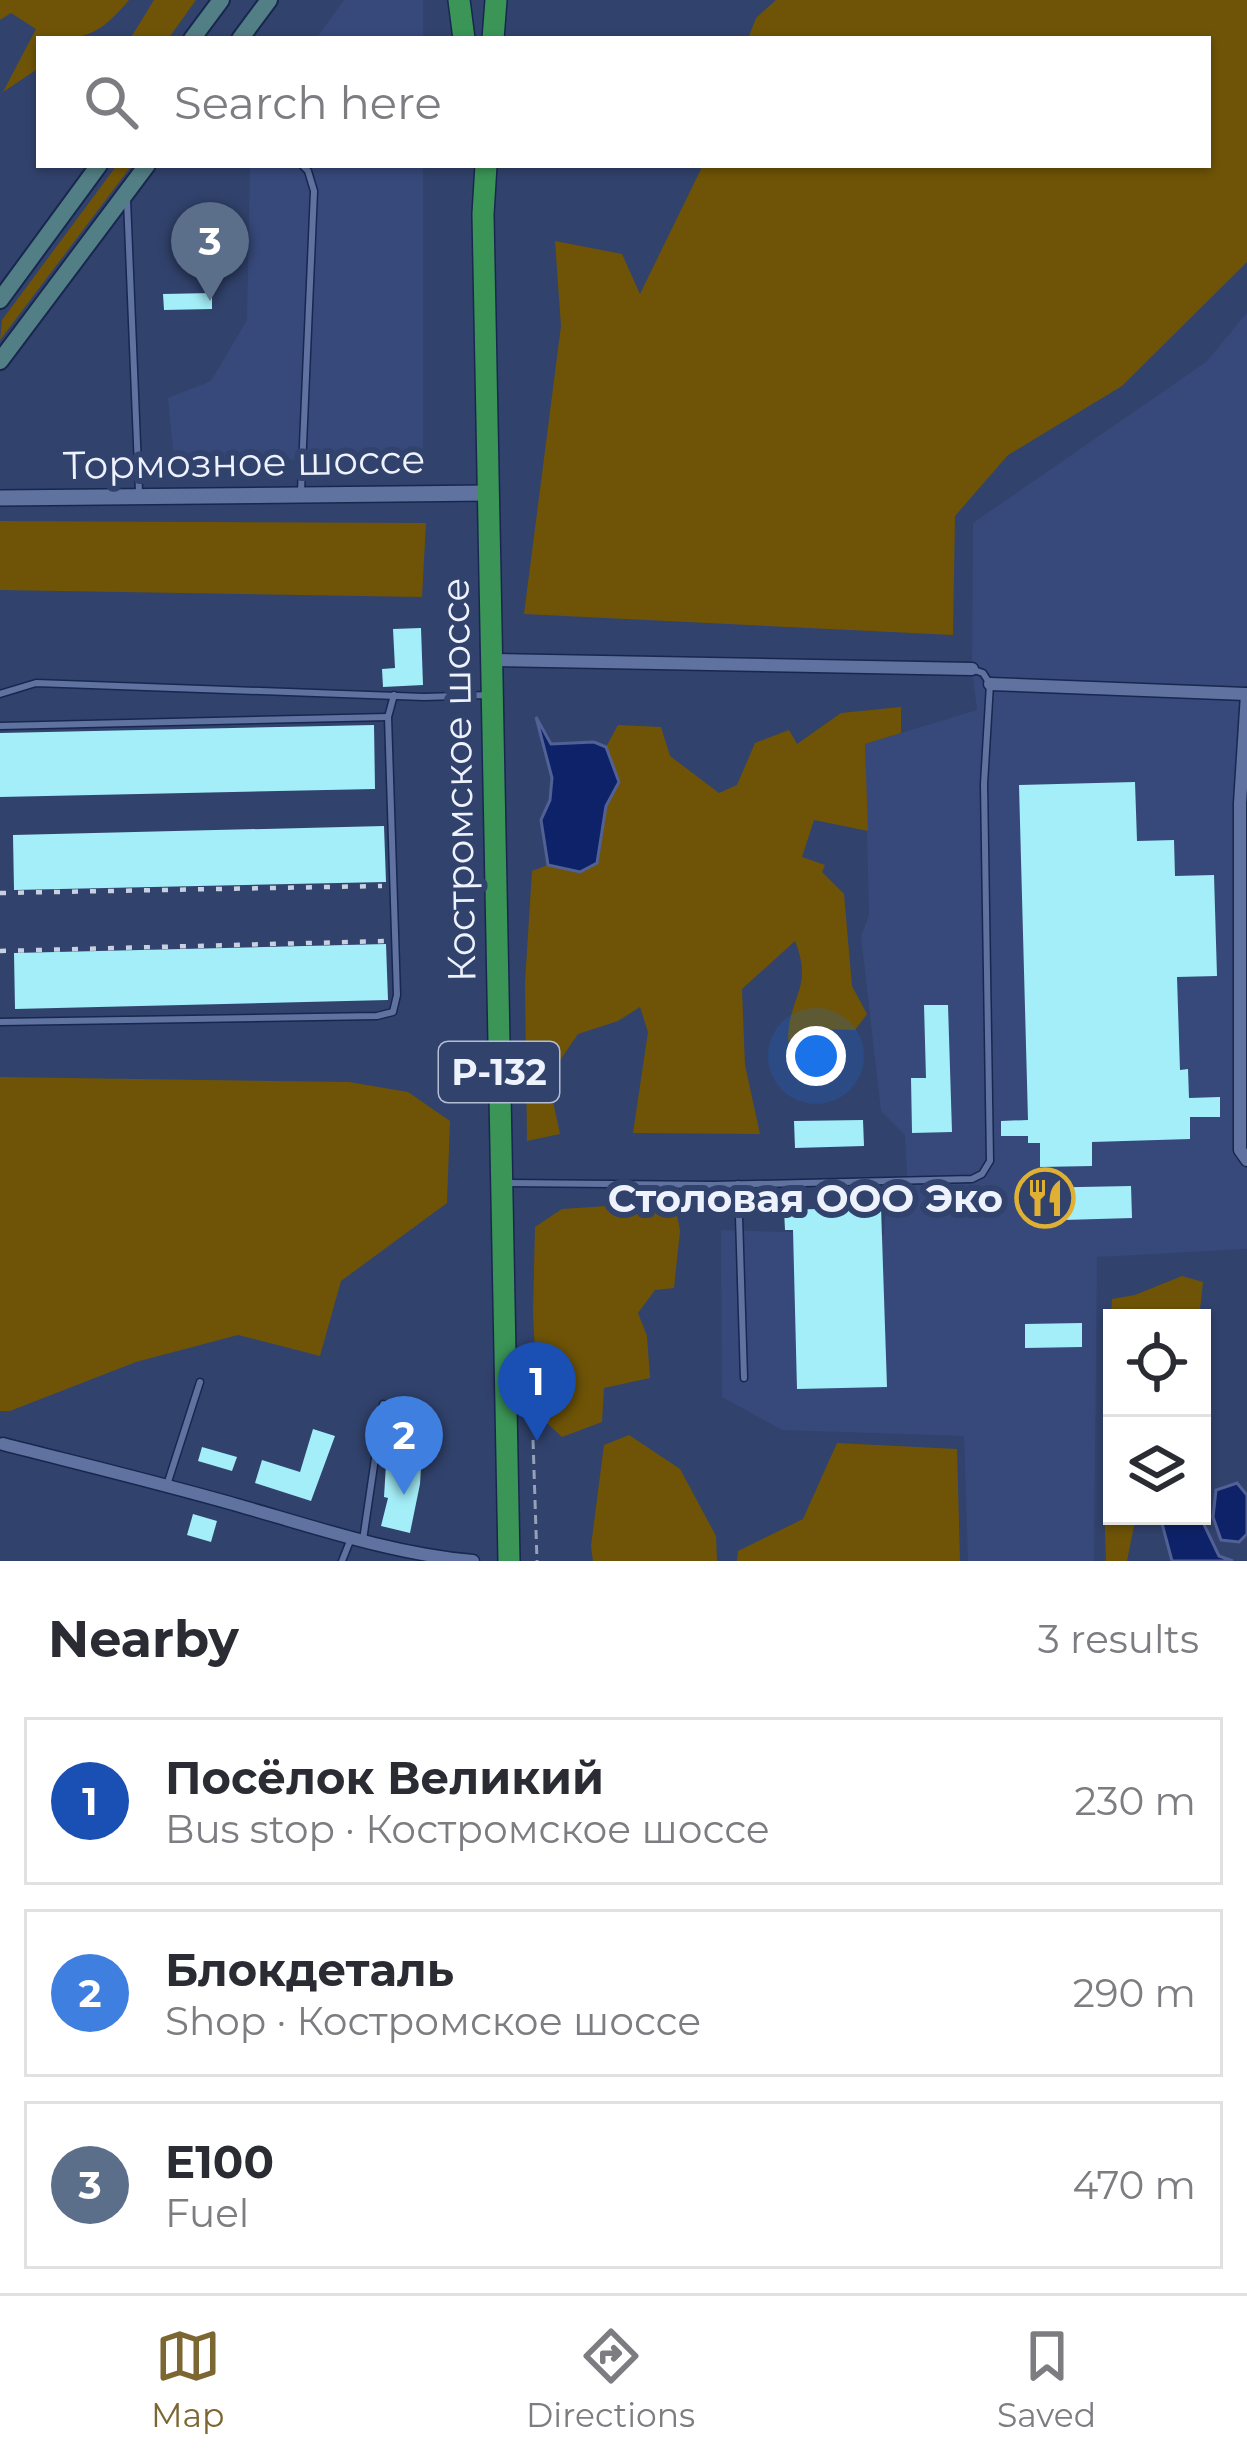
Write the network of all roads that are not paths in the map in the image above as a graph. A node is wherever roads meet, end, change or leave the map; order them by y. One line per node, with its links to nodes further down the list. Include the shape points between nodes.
1 (220, 0): 5 (main road)
2 (269, 0): 6 (main road)
3 (459, 0): 7 (highway)
4 (496, 0): 8 (highway)
5 (194, 36)
6 (242, 36)
7 (464, 36)
8 (493, 36)
9 (97, 168): 14 (main road)
10 (145, 168): 13 (main road)
11 (305, 168): 17 (lane, via 314,191)
12 (482, 168): 16 (highway, Костромское шоссе / Р-132)
13 (127, 192): 15 (main road); 18 (lane)
14 (0, 300)
15 (0, 361)
16 (489, 493): 17 (street, Тормозное шоссе); 20 (highway, Костромское шоссе / Р-132)
17 (301, 494): 18 (street, Тормозное шоссе)
18 (139, 496): 19 (street, Тормозное шоссе)
19 (0, 498)
20 (492, 660): 21 (street); 26 (highway, Костромское шоссе / Р-132)
21 (972, 669): 22 (lane)
22 (990, 684): 24 (street); 32 (lane, via 990,1161 971,1179)
23 (0, 694): 25 (lane, via 36,683)
24 (1247, 694): 30 (street, via 1240,1150)
25 (394, 695): 26 (lane); 27 (lane)
26 (493, 695): 31 (highway, Костромское шоссе / Р-132)
27 (388, 717): 28 (lane); 29 (lane, via 397,995 389,1015)
28 (0, 726)
29 (0, 1022)
30 (1247, 1160)
31 (501, 1183): 32 (lane); 41 (highway, Костромское шоссе / Р-132)
32 (738, 1184): 33 (lane)
33 (744, 1378)
34 (200, 1382): 37 (lane)
35 (383, 1404): 38 (lane)
36 (3, 1444): 37 (street)
37 (167, 1485): 38 (street)
38 (357, 1539): 39 (lane); 40 (street)
39 (342, 1561)
40 (473, 1561)
41 (509, 1561)

